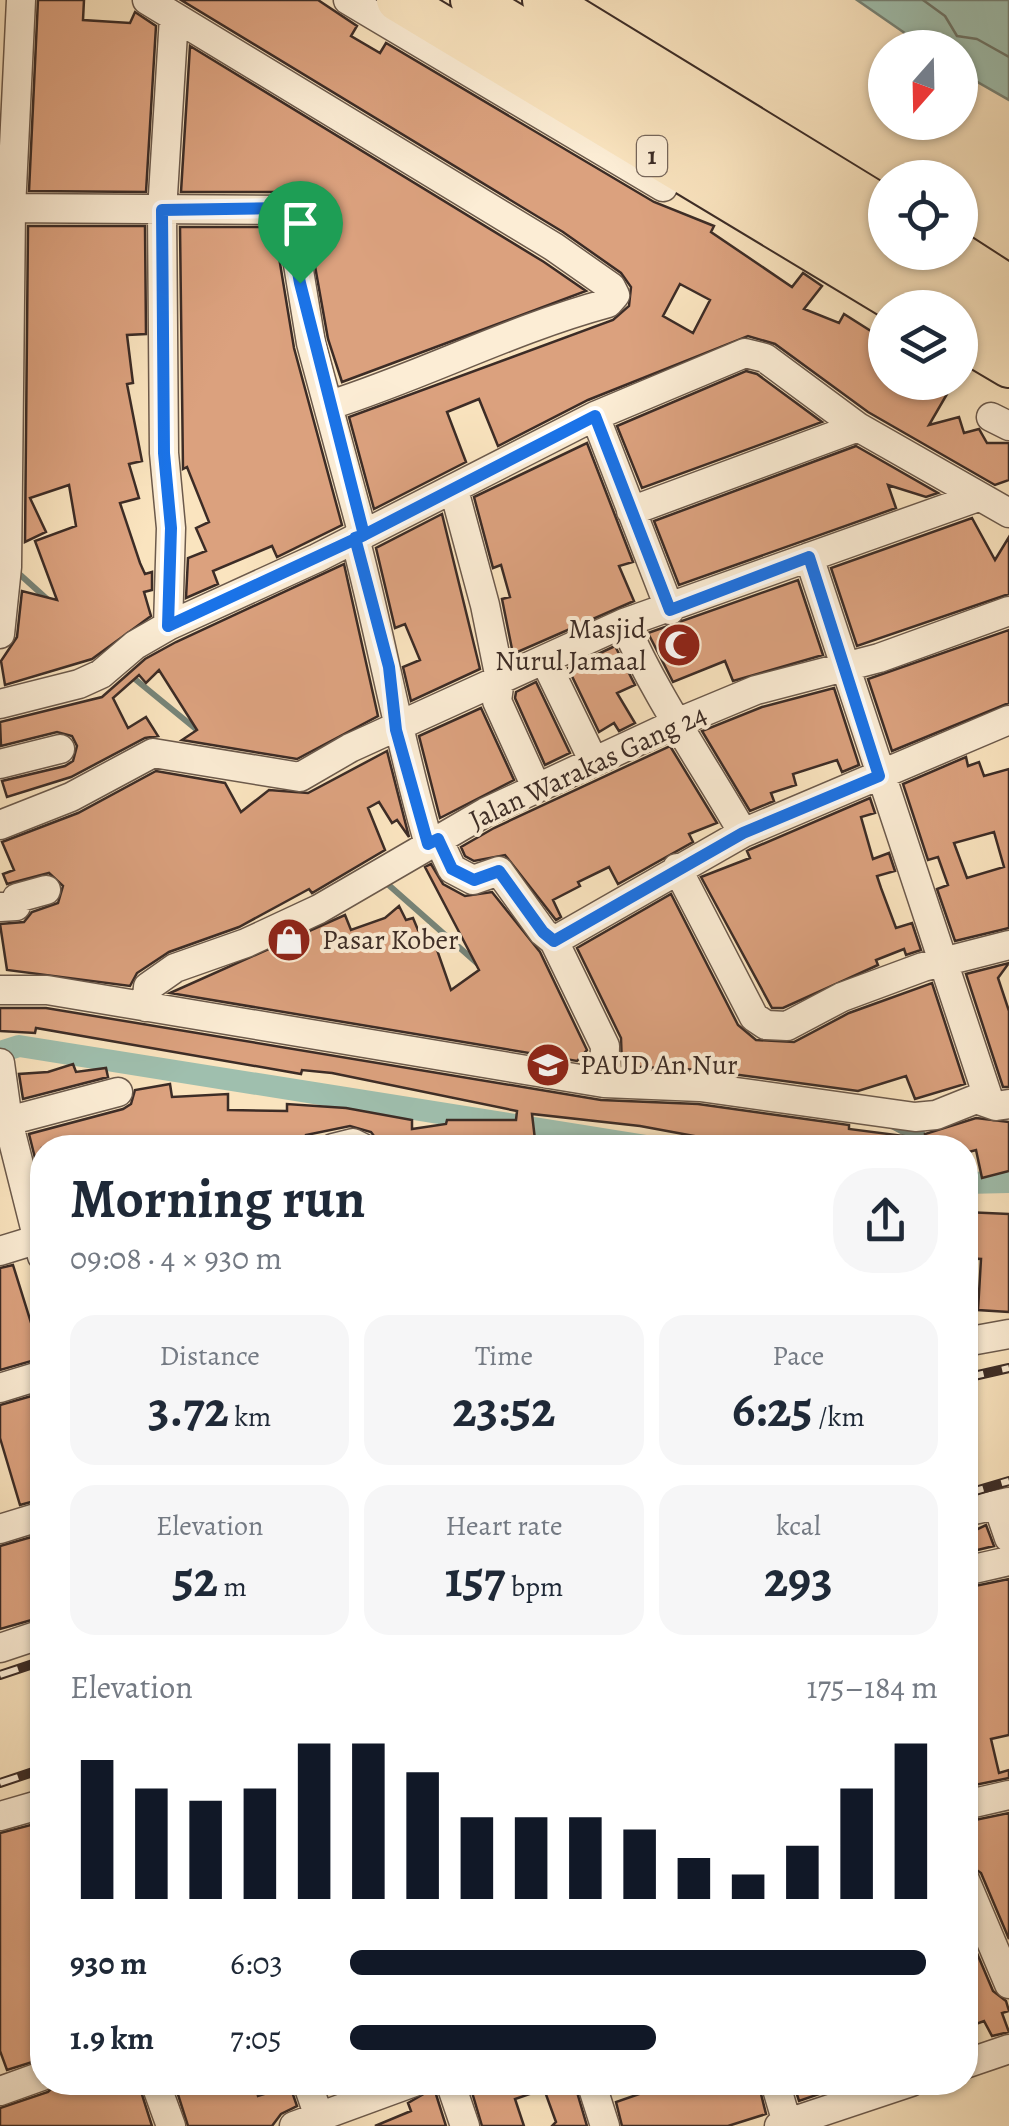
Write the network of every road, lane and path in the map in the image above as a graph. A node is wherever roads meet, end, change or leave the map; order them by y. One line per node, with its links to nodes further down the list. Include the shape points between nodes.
1 (21, 0): 10 (street)
2 (147, 0): 7 (street)
3 (348, 0): 8 (street)
4 (398, 0): 16 (highway, 1)
5 (472, 0): 12 (highway, 1)
6 (544, 0): 9 (highway)
7 (174, 17): 11 (street); 20 (street, via 612,287 608,304 542,321)
8 (663, 187)
9 (868, 199)
10 (6, 208): 11 (street); 23 (street)
11 (162, 210): 20 (street, via 288,210); 34 (street)
12 (868, 238)
13 (978, 266): 15 (highway)
14 (923, 270): 17 (highway)
15 (1002, 282)
16 (880, 290)
17 (1009, 321)
18 (978, 348): 19 (highway)
19 (1009, 366)
20 (330, 405): 28 (street)
21 (595, 416): 22 (street, via 754,353); 24 (street); 26 (street)
22 (858, 426): 25 (street); 26 (street)
23 (3, 486): 30 (street)
24 (454, 490): 28 (street); 38 (street)
25 (978, 497): 27 (street); 29 (street)
26 (631, 511): 31 (street)
27 (1009, 512)
28 (359, 537): 34 (street); 42 (street)
29 (809, 557): 31 (street); 37 (street)
30 (4, 580): 35 (street)
31 (670, 610): 33 (street)
32 (1009, 611): 37 (street, Jalan Warakas Gang 24)
33 (624, 623): 36 (street); 41 (street, via 648,678)
34 (168, 626): 39 (street, via 101,674)
35 (0, 634)
36 (545, 661): 38 (street); 44 (street)
37 (842, 665): 41 (street, Jalan Warakas Gang 24); 46 (street)
38 (500, 679): 42 (street); 47 (street, via 497,702)
39 (0, 704)
40 (1009, 720): 46 (street)
41 (679, 722): 44 (street, Jalan Warakas Gang 24); 49 (street)
42 (396, 730): 48 (street, via 300,777 153,753); 50 (street)
43 (60, 749): 45 (street)
44 (594, 760): 47 (street, Jalan Warakas Gang 24)
45 (0, 764)
46 (879, 776): 49 (street); 56 (street)
47 (536, 787): 50 (street, Jalan Warakas Gang 24)
48 (0, 825)
49 (743, 833): 51 (street)
50 (433, 841): 54 (street, via 459,874 474,880 499,871); 58 (street, Jalan Warakas Gang 24, via 364,886 246,943 175,968 148,986)
51 (677, 868): 54 (street); 56 (street, via 754,1017 766,1026 787,1026 842,997)
52 (46, 890): 53 (street)
53 (0, 907)
54 (554, 941): 60 (street, via 604,1046)
55 (1009, 946): 56 (street)
56 (945, 963): 62 (street)
57 (0, 990): 58 (street, via 48,990)
58 (146, 1006): 60 (street)
59 (0, 1063): 63 (street)
60 (604, 1076): 62 (street, via 915,1116 976,1099)
61 (118, 1092): 63 (street)
62 (999, 1103)
63 (6, 1111): 64 (street)
64 (30, 1203)
65 (30, 1247): 66 (street)
66 (0, 1252)
67 (1009, 1334): 68 (street)
68 (978, 1340)
69 (30, 1379): 70 (street)
70 (0, 1388)
71 (1004, 1504): 72 (street); 75 (street)
72 (978, 1509)
73 (30, 1520): 74 (street)
74 (0, 1529)
75 (1009, 1538)
76 (1009, 1561): 77 (street)
77 (978, 1568)
78 (30, 1638): 79 (street)
79 (0, 1648)
80 (1009, 1796): 81 (street)
81 (978, 1802)
82 (30, 1807): 83 (street)
83 (0, 1816)
84 (978, 1911): 85 (street)
85 (1009, 1984)
86 (1009, 2050): 87 (street)
87 (978, 2060)
88 (30, 2078): 89 (street)
89 (3, 2082)
90 (160, 2095): 100 (street)
91 (307, 2095): 98 (street)
92 (379, 2095): 98 (street)
93 (454, 2095): 101 (street)
94 (595, 2095): 102 (street)
95 (777, 2095): 99 (street)
96 (885, 2095): 97 (street)
97 (839, 2117): 99 (street)
98 (307, 2122)
99 (783, 2124)
100 (171, 2126)
101 (465, 2126)
102 (605, 2126)

